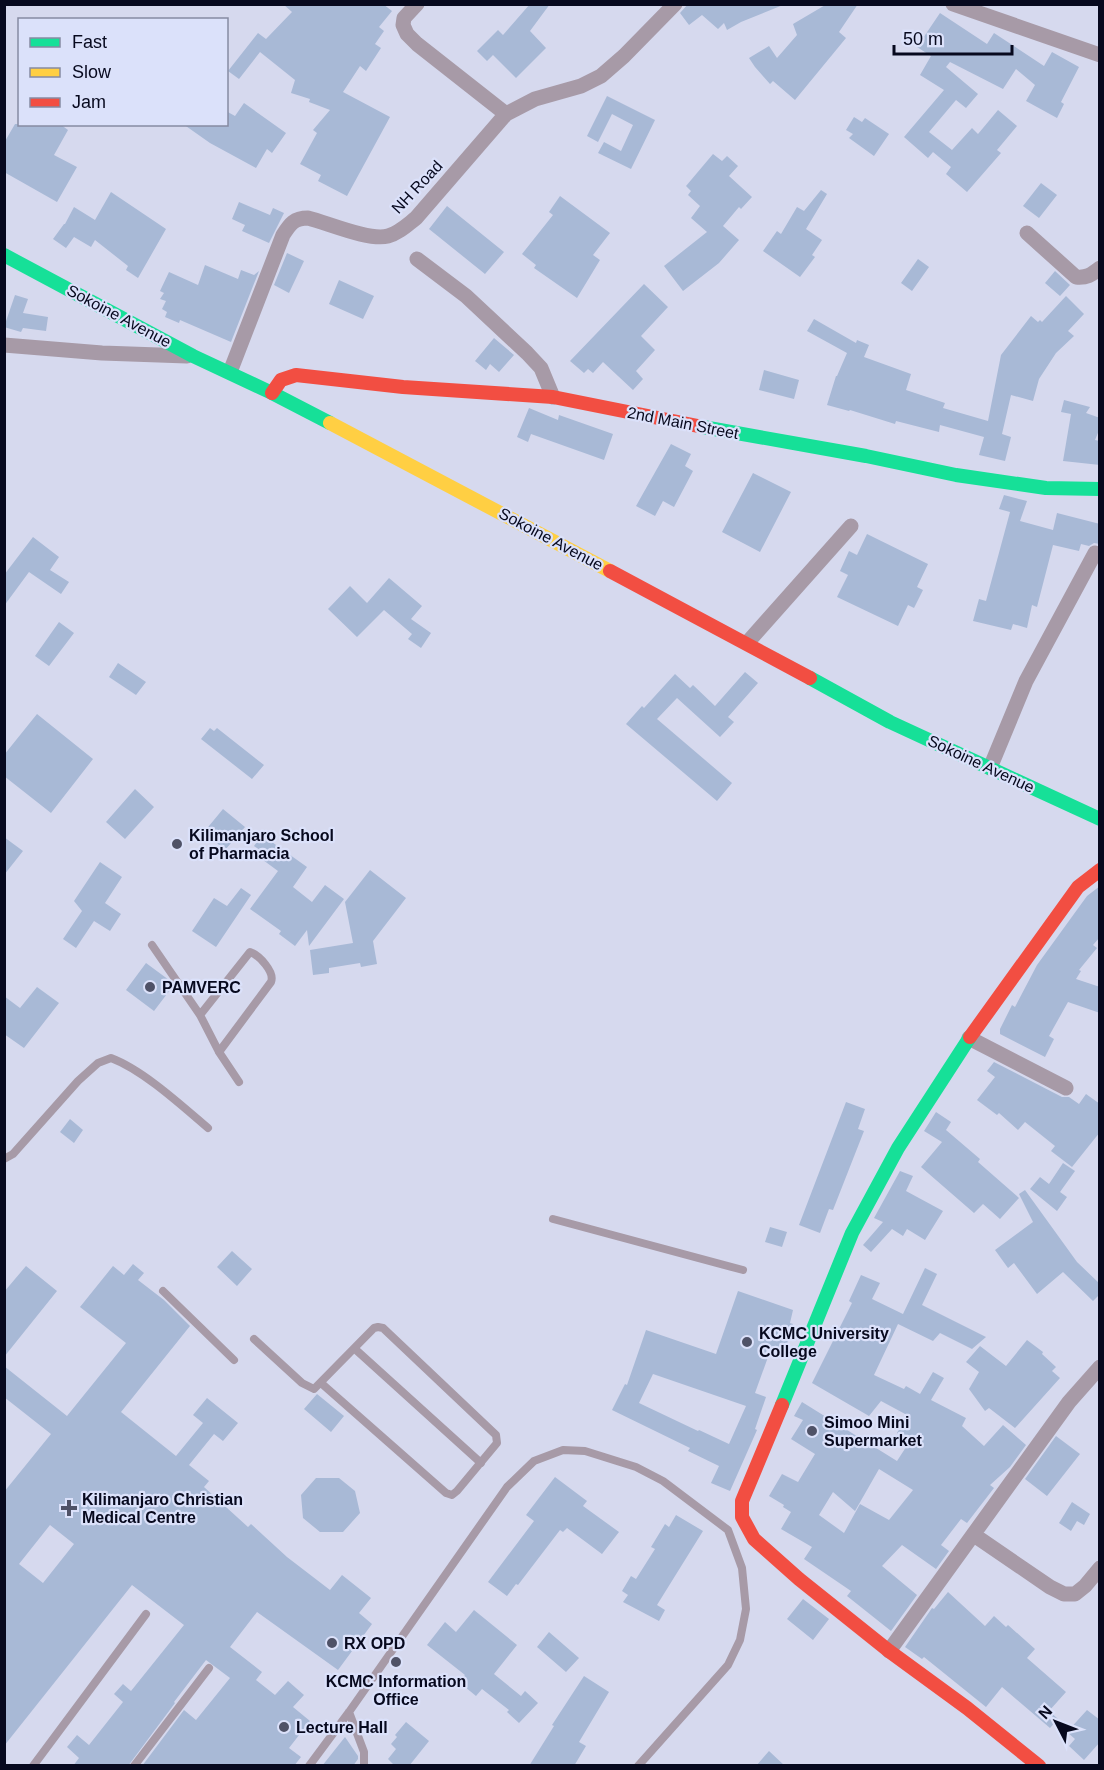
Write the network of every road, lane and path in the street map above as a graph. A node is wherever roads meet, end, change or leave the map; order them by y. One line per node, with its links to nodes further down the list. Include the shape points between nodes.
1 (417, 4): 5 (street, via 404,18 407,34)
2 (675, 4): 5 (street, NH Road, via 601,76 535,99)
3 (953, 4): 4 (street)
4 (1100, 55)
5 (506, 114): 12 (street, NH Road, via 416,218 400,231 386,237 360,234 308,218 292,222 283,235)
6 (1027, 233): 9 (street, via 1076,277 1084,278)
7 (4, 255): 11 (street, Sokoine Avenue)
8 (417, 259): 14 (street, via 466,296 527,353 541,368)
9 (1100, 268)
10 (4, 345): 11 (street)
11 (193, 356): 12 (street, Sokoine Avenue)
12 (230, 372): 13 (street, Sokoine Avenue)
13 (272, 393): 14 (street, 2nd Main Street, via 285,377 296,375); 18 (street, Sokoine Avenue)
14 (553, 397): 15 (street, 2nd Main Street, via 956,475 1046,488)
15 (1100, 489)
16 (851, 526): 18 (street)
17 (1095, 553): 19 (street, via 1026,681)
18 (747, 643): 19 (street, Sokoine Avenue, via 890,722)
19 (990, 768): 20 (street, Sokoine Avenue)
20 (1100, 819)
21 (1100, 870): 24 (street, via 1078,887)
22 (152, 945): 23 (lane)
23 (200, 1015): 25 (lane); 25 (lane, via 249,952 272,973 272,982)
24 (969, 1038): 27 (street); 42 (street, via 898,1148 852,1233 742,1501 742,1517 754,1539)
25 (219, 1052): 26 (lane)
26 (239, 1082)
27 (1066, 1088)
28 (208, 1128): 29 (lane, via 124,1063 111,1058 98,1063 78,1081 13,1154)
29 (4, 1158)
30 (553, 1219): 31 (lane)
31 (743, 1269)
32 (163, 1291): 35 (lane)
33 (254, 1339): 37 (lane, via 302,1383 314,1389)
34 (355, 1349): 37 (lane); 38 (lane); 38 (lane, via 374,1328 383,1328 496,1435 497,1443)
35 (234, 1360)
36 (1100, 1367): 39 (street, via 1069,1402)
37 (321, 1383): 38 (lane, via 446,1493 452,1495 457,1491)
38 (481, 1463)
39 (974, 1536): 40 (street, via 1064,1594 1075,1594); 42 (street)
40 (1100, 1568)
41 (146, 1614): 45 (lane)
42 (889, 1651): 50 (street)
43 (209, 1668): 46 (lane)
44 (349, 1712): 47 (lane); 48 (lane, via 364,1752); 49 (lane, via 507,1487 534,1461 563,1450 585,1451 636,1467 681,1492 728,1530 742,1568 746,1609 740,1640 728,1665)
45 (33, 1766)
46 (134, 1766)
47 (309, 1766)
48 (364, 1766)
49 (638, 1766)
50 (1039, 1766)

